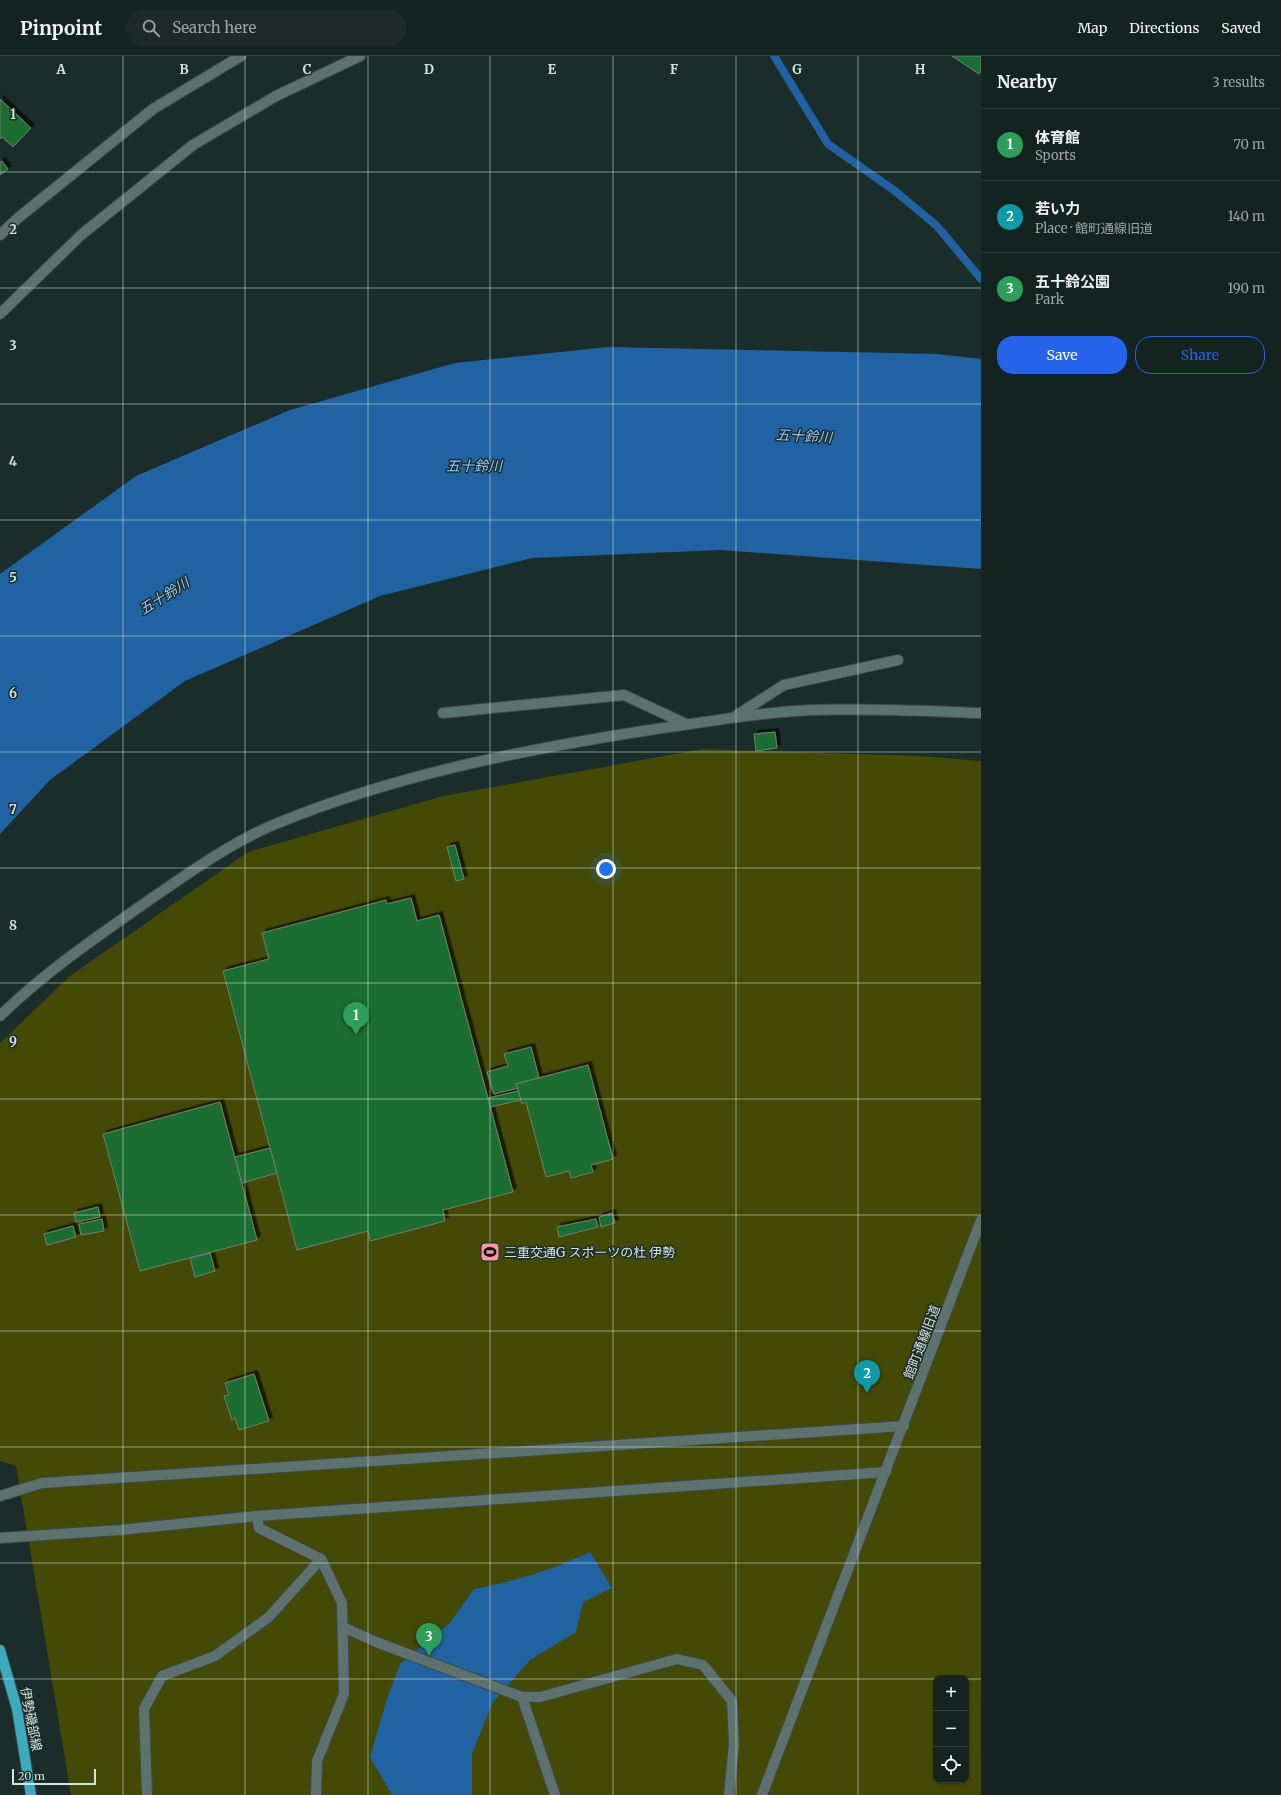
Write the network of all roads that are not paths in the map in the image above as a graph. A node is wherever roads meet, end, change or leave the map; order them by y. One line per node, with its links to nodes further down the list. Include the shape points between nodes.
1 (241, 56): 3 (street)
2 (360, 56): 5 (street, via 276,96 193,145 81,235)
3 (229, 59): 4 (street, via 153,110)
4 (0, 235)
5 (0, 314)
6 (898, 660): 9 (street, via 784,685)
7 (443, 713): 10 (street, via 624,695)
8 (981, 713): 9 (street, via 810,710)
9 (736, 716): 10 (street)
10 (686, 724): 11 (street, via 498,757 352,796 271,826 212,857 130,914 62,963)
11 (0, 1016)
12 (981, 1220): 13 (street, 館町通線旧道)
13 (904, 1426): 14 (street, 館町通線旧道); 15 (street, via 42,1483)
14 (886, 1472): 16 (street); 27 (street, 館町通線旧道)
15 (0, 1496)
16 (257, 1516): 17 (street, via 120,1530); 18 (street, via 259,1528)
17 (0, 1538)
18 (321, 1559): 19 (street, via 342,1603); 23 (street, via 269,1617 215,1656 162,1676 144,1710)
19 (343, 1627): 21 (street); 24 (street, via 344,1694 317,1761)
20 (0, 1650): 22 (main road, 伊勢磯部線, via 17,1710)
21 (522, 1697): 25 (street); 26 (street, via 540,1697 677,1659 704,1665 732,1701 734,1744)
22 (31, 1795)
23 (146, 1795)
24 (316, 1795)
25 (555, 1795)
26 (729, 1795)
27 (762, 1795)

